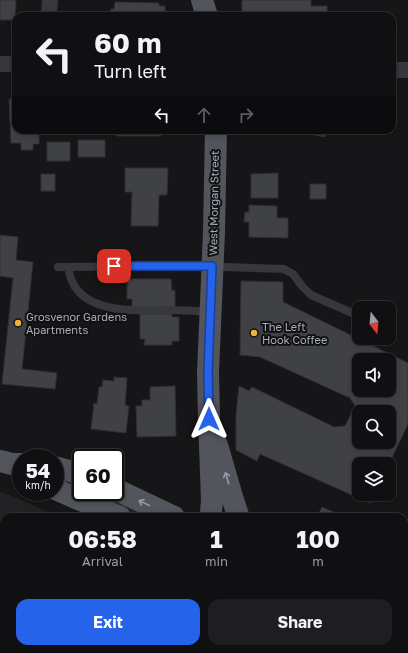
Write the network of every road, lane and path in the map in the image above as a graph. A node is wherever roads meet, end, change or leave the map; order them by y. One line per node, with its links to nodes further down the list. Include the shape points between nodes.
1 (50, 0): 3 (street)
2 (202, 0): 4 (main road)
3 (49, 12)
4 (206, 12)
5 (0, 64): 6 (street)
6 (12, 64)
7 (396, 70): 8 (street)
8 (408, 70)
9 (216, 134): 10 (main road, West Morgan Street)
10 (212, 266): 12 (lane); 13 (main road, West Morgan Street); 14 (lane, via 284,269 293,274 310,295)
11 (58, 267): 12 (lane)
12 (68, 267): 13 (lane, via 73,285 79,292 90,300 113,309)
13 (211, 312): 15 (main road, West Morgan Street)
14 (352, 313)
15 (209, 419): 20 (main road, West Morgan Street, via 212,500); 23 (main road, West Morgan Street, one-way to 15)
16 (64, 494): 18 (main road)
17 (124, 494): 19 (main road, one-way to 17)
18 (110, 513)
19 (165, 513)
20 (209, 513)
21 (214, 513): 22 (main road)
22 (232, 513)
23 (238, 513)

